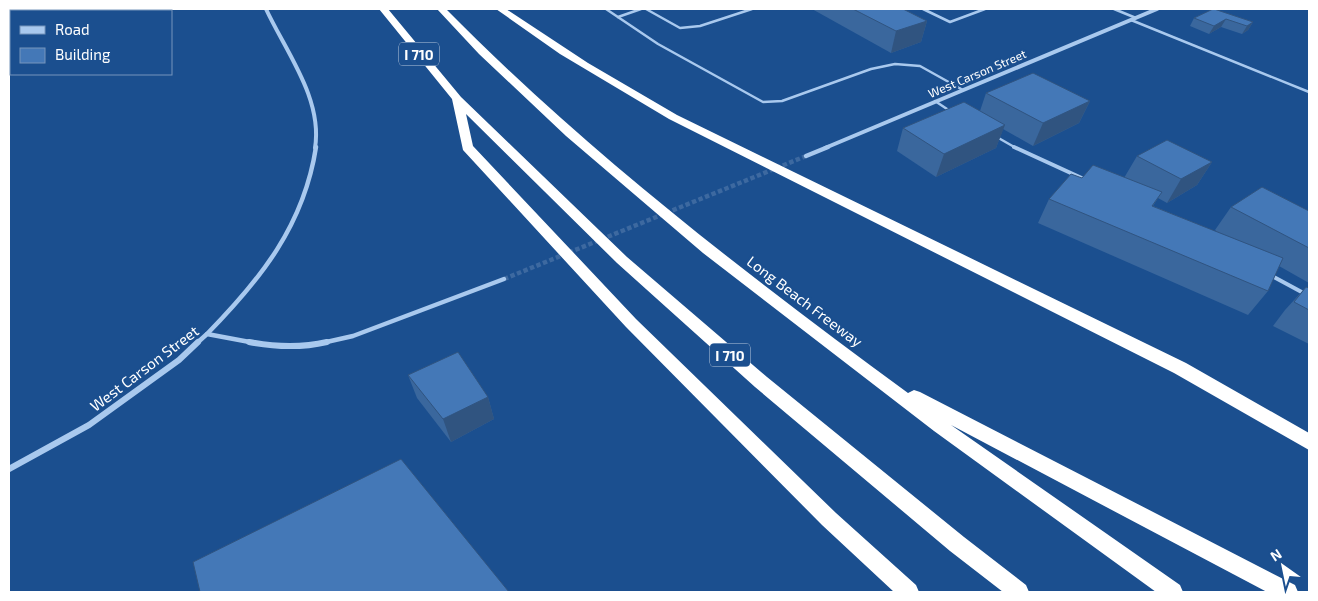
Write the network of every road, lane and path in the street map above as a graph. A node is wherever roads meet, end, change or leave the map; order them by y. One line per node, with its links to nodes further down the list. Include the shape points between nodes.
1 (266, 9): 27 (street, via 307,93 317,128 313,169 299,213 272,260)
2 (383, 9): 18 (highway, I 710)
3 (441, 9): 28 (highway, Long Beach Freeway, via 489,60 647,200)
4 (500, 9): 29 (highway, via 603,79 673,117 1180,368)
5 (606, 9): 13 (lane)
6 (641, 9): 13 (lane)
7 (646, 9): 8 (lane, via 680,28 700,26)
8 (752, 9)
9 (923, 9): 10 (lane, via 950,22)
10 (985, 9)
11 (1114, 9): 14 (lane)
12 (1156, 9): 14 (street, West Carson Street)
13 (618, 16): 16 (lane, via 658,44 763,102 782,101 871,69 895,64 920,66)
14 (1136, 18): 15 (street, West Carson Street)
15 (1131, 20): 16 (street, West Carson Street); 17 (lane)
16 (963, 90): 19 (street, West Carson Street)
17 (1309, 92)
18 (457, 99): 31 (highway, via 467,147 631,323 829,519); 32 (highway, I 710, via 622,260 761,382 956,544)
19 (935, 101): 20 (lane); 22 (street, West Carson Street)
20 (952, 112)
21 (994, 135): 23 (lane, via 1027,154)
22 (806, 156)
23 (1088, 181)
24 (1266, 272): 26 (lane)
25 (504, 279): 27 (street, West Carson Street, via 353,336 314,345 275,346)
26 (1309, 296)
27 (207, 334): 30 (street, West Carson Street, via 179,360 89,425)
28 (870, 375): 33 (highway, Long Beach Freeway, via 1082,530); 34 (highway)
29 (1309, 442)
30 (9, 469)
31 (909, 592)
32 (1019, 592)
33 (1173, 592)
34 (1288, 592)

